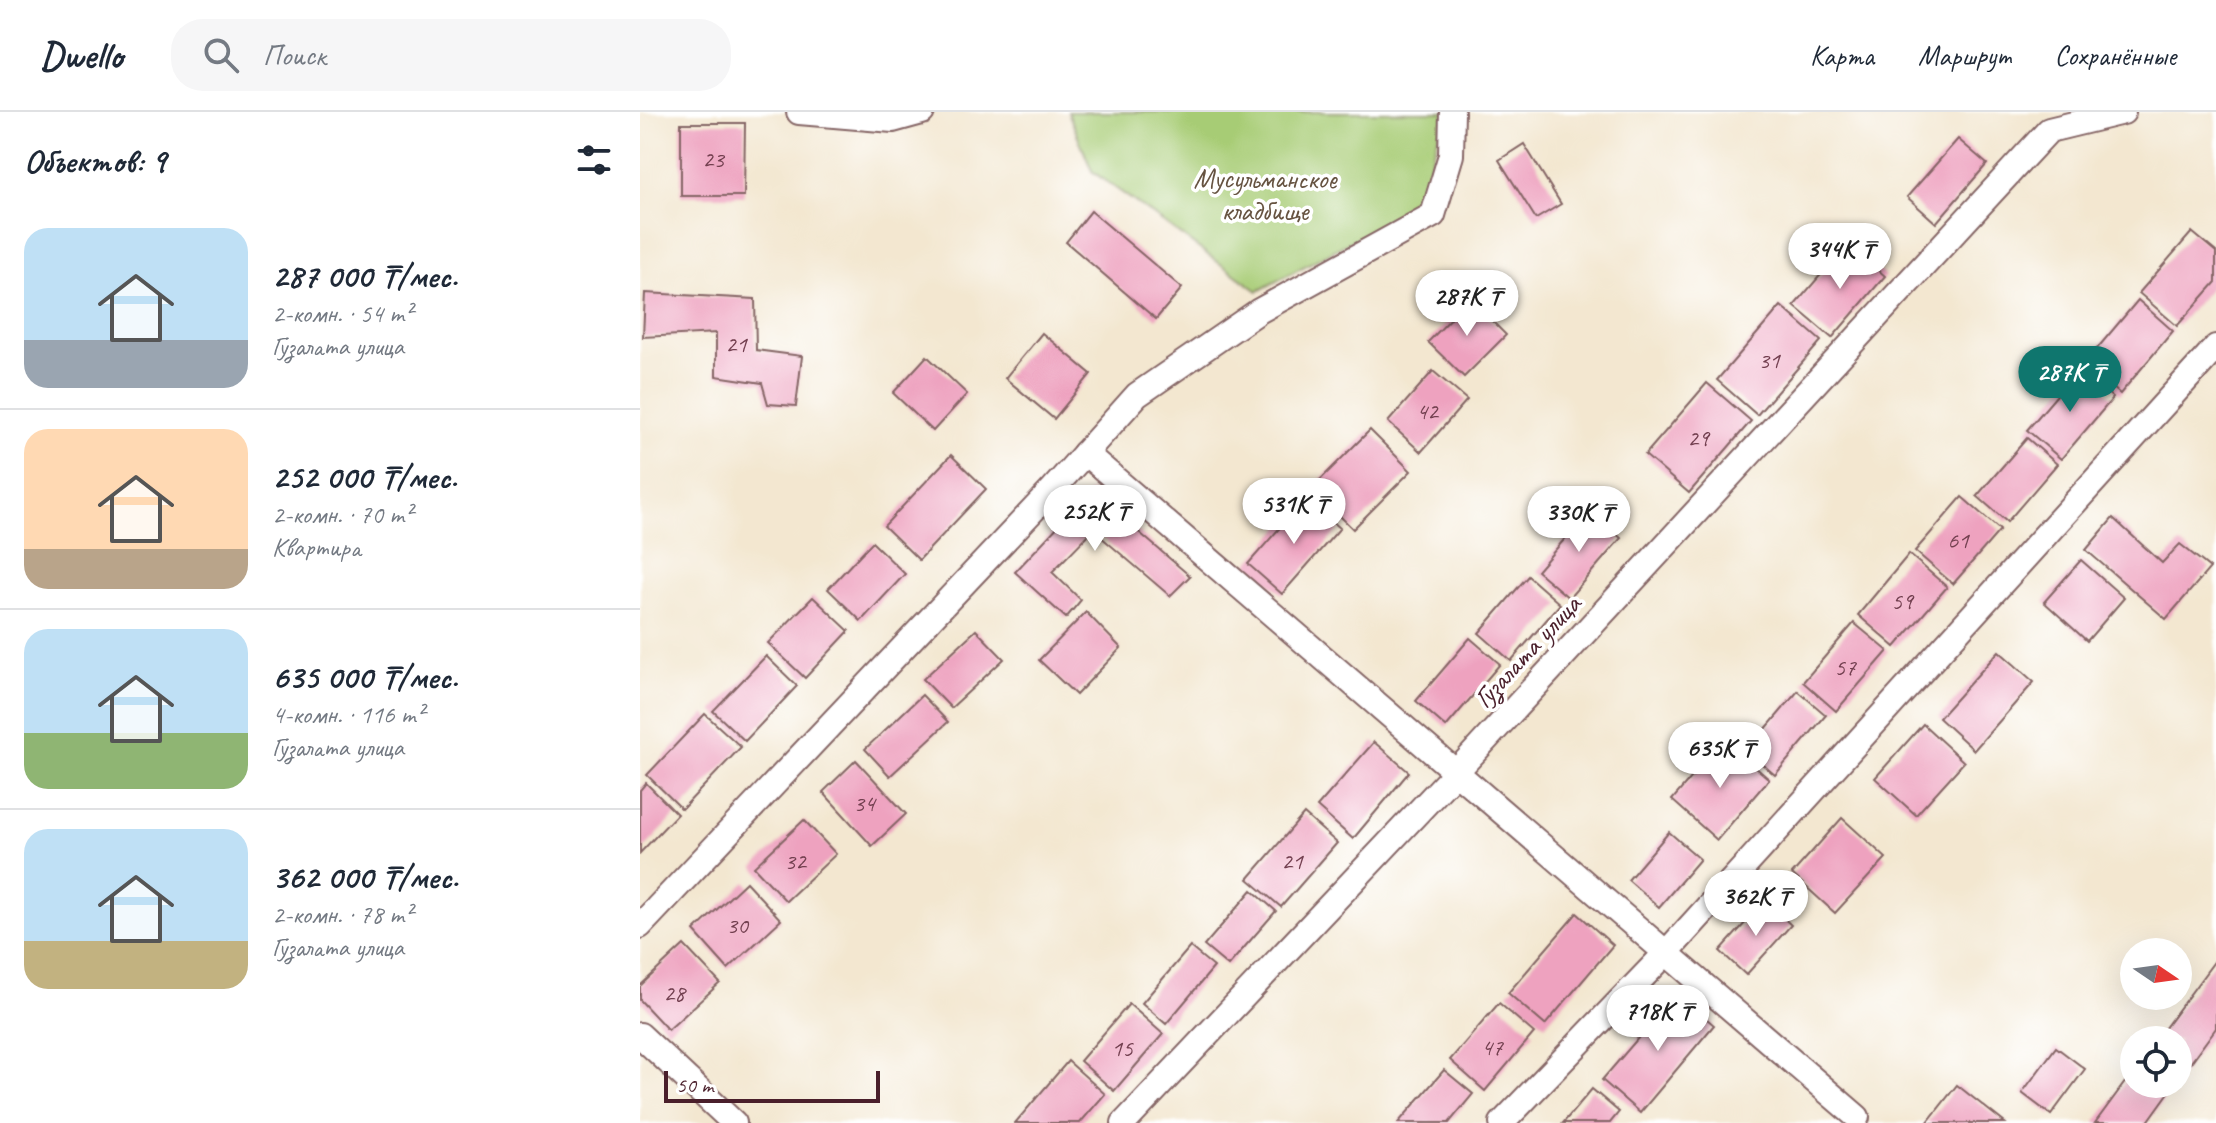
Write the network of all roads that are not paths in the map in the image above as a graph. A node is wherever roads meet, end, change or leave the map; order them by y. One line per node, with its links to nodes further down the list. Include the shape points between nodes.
1 (799, 112): 2 (street, via 893,120)
2 (922, 112)
3 (1452, 112): 6 (street, via 1451,155 1433,215 1259,311 1137,395)
4 (2123, 112): 7 (street, Гузалата улица, via 2049,130)
5 (2216, 347): 9 (street)
6 (1085, 453): 7 (street); 8 (street)
7 (1456, 772): 9 (street); 13 (street, Гузалата улица)
8 (640, 926)
9 (1666, 953): 11 (street); 14 (street)
10 (640, 1035): 12 (street)
11 (1857, 1117)
12 (734, 1123)
13 (1124, 1123)
14 (1502, 1123)

